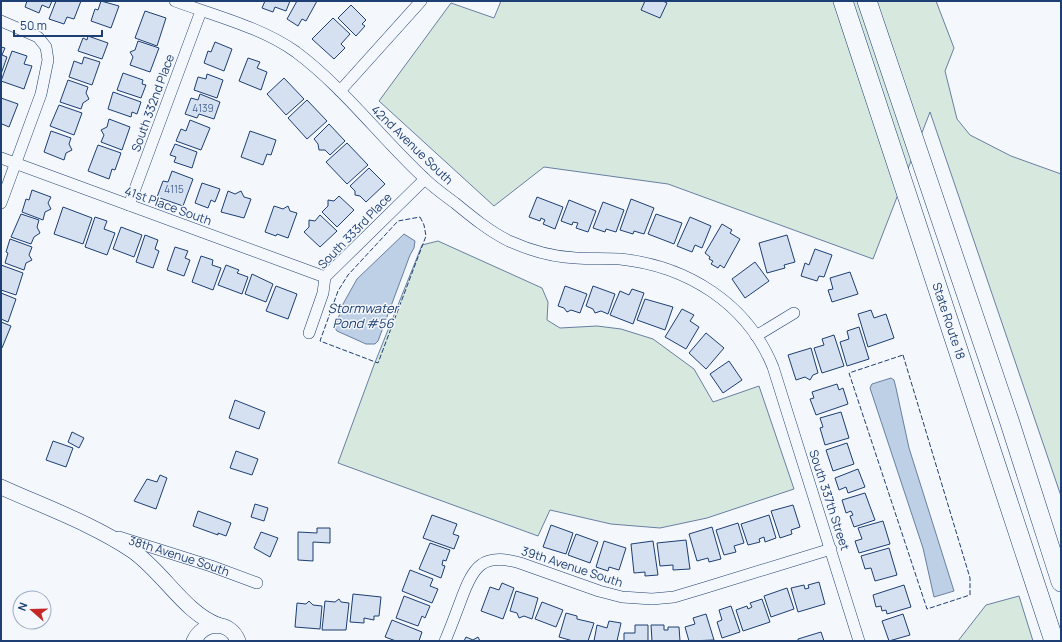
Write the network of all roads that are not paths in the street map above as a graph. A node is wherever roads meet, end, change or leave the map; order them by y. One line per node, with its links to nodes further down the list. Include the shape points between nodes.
1 (175, 1): 5 (street, 42nd Avenue South)
2 (421, 1): 7 (street)
3 (843, 1): 29 (highway, State Route 18)
4 (867, 1): 21 (highway, State Route 18, via 1007,412)
5 (201, 11): 7 (street, 42nd Avenue South, via 275,39 310,64); 12 (street, South 332nd Place)
6 (1, 21): 9 (street, via 34,34 44,44 48,60 45,81)
7 (340, 91): 10 (street, 42nd Avenue South)
8 (1, 158): 9 (street, 41st Place South)
9 (15, 163): 11 (street); 12 (street, 41st Place South)
10 (425, 179): 13 (street, South 333rd Place); 16 (street, 42nd Avenue South, via 486,227 523,247 573,258 618,259 645,263 688,276 719,297)
11 (1, 203)
12 (130, 205): 13 (street, 41st Place South)
13 (326, 277): 15 (street, South 333rd Place)
14 (794, 313): 16 (street)
15 (309, 333)
16 (756, 336): 17 (street, 42nd Avenue South, via 765,348)
17 (773, 367): 20 (street, South 337th Street)
18 (1, 488): 19 (street, 38th Avenue South)
19 (99, 531): 22 (street, 38th Avenue South); 23 (street, 38th Avenue South, via 134,552)
20 (831, 549): 27 (street, 39th Avenue South, via 674,597 652,599 613,595 520,563 493,559 480,565 472,574); 28 (street, South 337th Street)
21 (1061, 582)
22 (257, 583)
23 (176, 592): 24 (street, 38th Avenue South, via 202,618); 26 (street, via 188,614)
24 (218, 625): 25 (street, 38th Avenue South, via 225,627); 26 (street, via 201,630)
25 (238, 639)
26 (194, 640)
27 (446, 641)
28 (859, 641)
29 (1054, 641)

